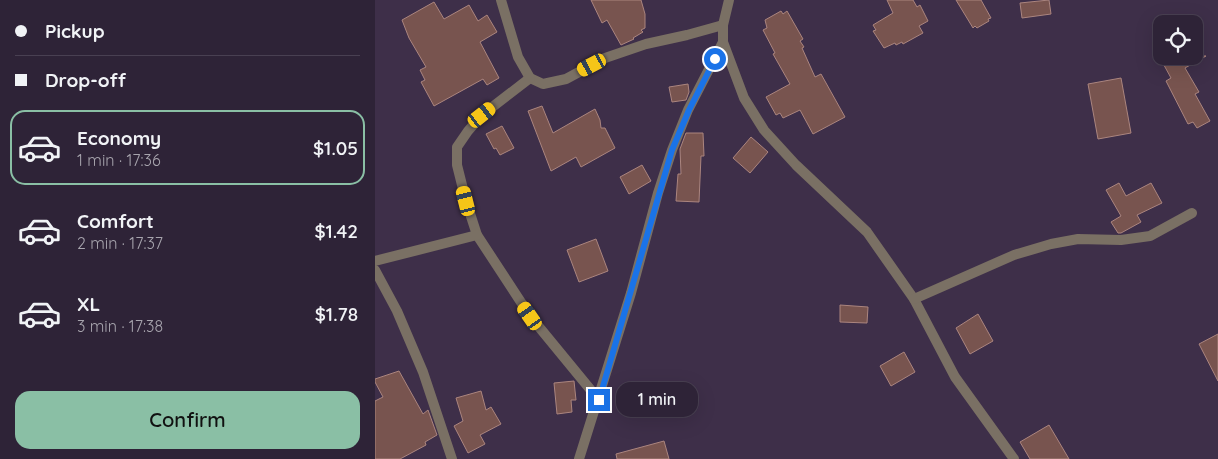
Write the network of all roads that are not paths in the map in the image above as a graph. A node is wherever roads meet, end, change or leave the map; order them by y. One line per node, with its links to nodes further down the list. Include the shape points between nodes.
1 (501, 0): 5 (street, via 518,57)
2 (729, 0): 3 (street)
3 (723, 25): 4 (street); 5 (street, via 605,58 566,79 543,84)
4 (723, 42): 10 (street, via 745,98 764,130 867,232); 11 (street, via 672,150)
5 (530, 78): 7 (street, via 482,115 457,147 457,165)
6 (1192, 213): 10 (street, via 1150,236 1121,240 1078,239 1014,255)
7 (477, 235): 8 (street); 11 (street, via 530,316)
8 (375, 261)
9 (375, 270): 12 (street, via 423,372)
10 (914, 299): 14 (street, via 955,377)
11 (599, 400): 13 (street)
12 (452, 459)
13 (579, 459)
14 (1014, 459)

